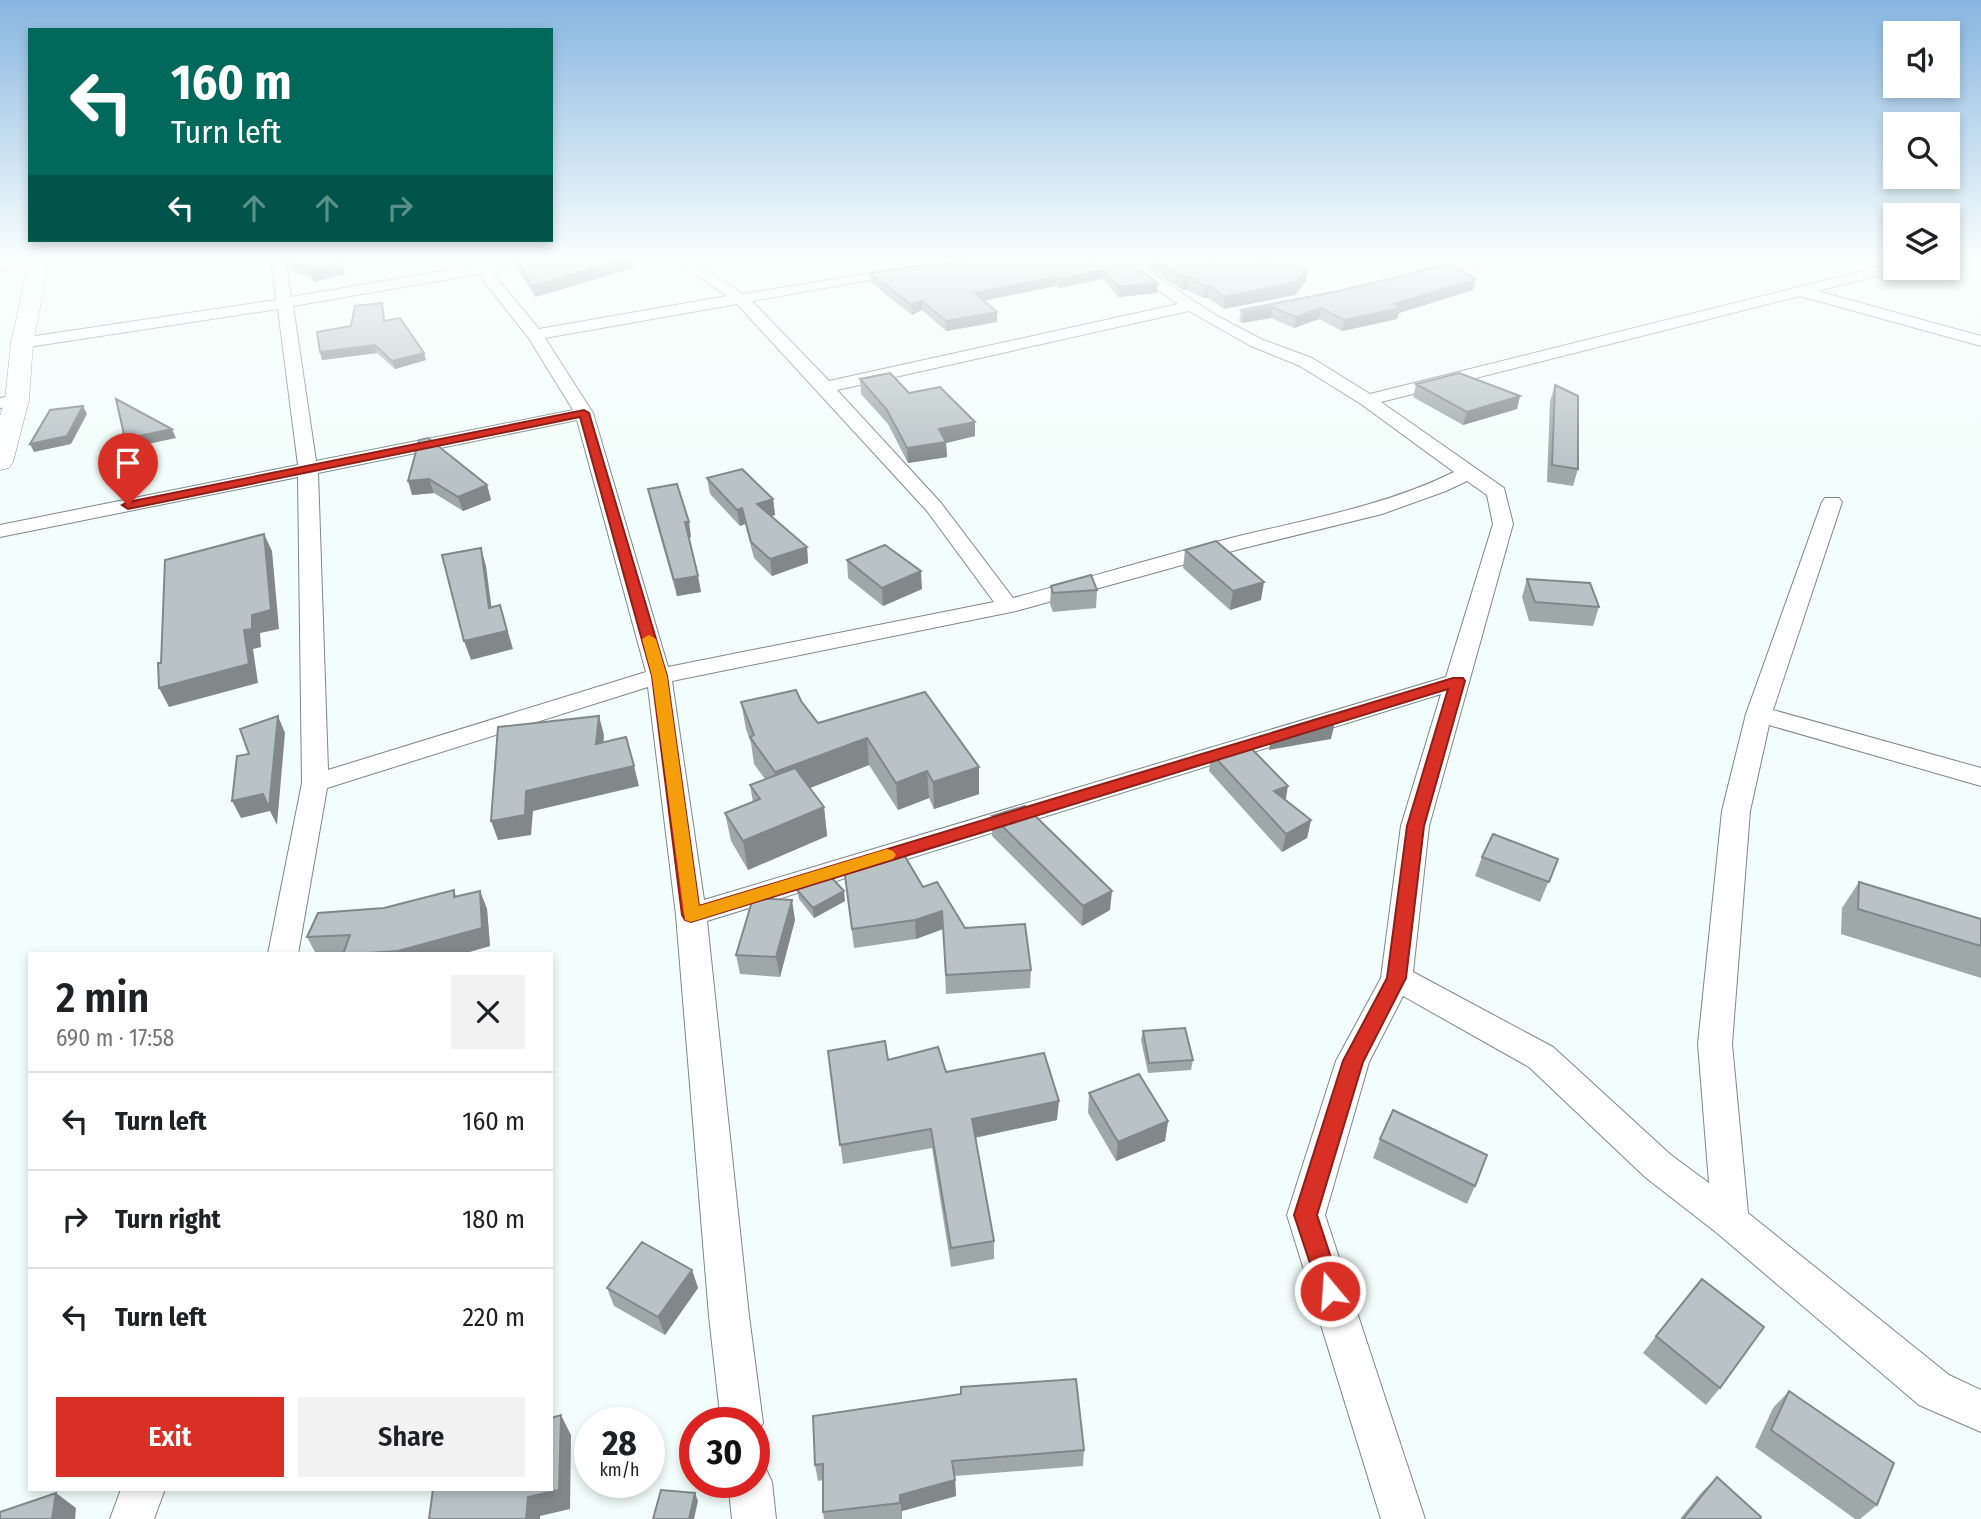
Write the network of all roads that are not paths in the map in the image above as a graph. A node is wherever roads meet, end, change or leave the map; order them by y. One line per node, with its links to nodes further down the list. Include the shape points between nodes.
1 (25, 328): 13 (main road)
2 (121, 328): 13 (street)
3 (288, 328): 19 (street)
4 (530, 328): 11 (street)
5 (576, 328): 11 (street)
6 (769, 328): 14 (street)
7 (1135, 328): 14 (street)
8 (1235, 328): 15 (street, via 1257,343 1306,362)
9 (1648, 328): 15 (street)
10 (1933, 328): 12 (street)
11 (535, 335): 17 (street)
12 (1981, 341)
13 (22, 343): 16 (main road)
14 (825, 387): 23 (street, via 934,507)
15 (1367, 400): 20 (street)
16 (9, 401): 18 (main road)
17 (584, 413): 19 (street); 24 (street)
18 (0, 462)
19 (308, 470): 22 (street); 28 (street)
20 (1467, 473): 23 (street, via 1375,510); 25 (street, via 1497,492 1503,524)
21 (1832, 502): 26 (street)
22 (0, 531)
23 (1008, 606): 24 (street)
24 (659, 676): 28 (street); 29 (street)
25 (1458, 681): 29 (street); 31 (street, via 1415,826)
26 (1759, 714): 27 (street); 32 (street, via 1736,811 1715,1044)
27 (1981, 777)
28 (315, 783): 30 (street)
29 (691, 915): 33 (street)
30 (283, 952)
31 (1397, 978): 32 (street, via 1541,1057 1658,1166); 39 (street, via 1353,1061 1306,1215)
32 (1730, 1221): 34 (street, via 1934,1390)
33 (740, 1407)
34 (1981, 1411)
35 (142, 1491): 37 (street)
36 (752, 1498): 38 (street)
37 (132, 1519)
38 (754, 1519)
39 (1403, 1519)

